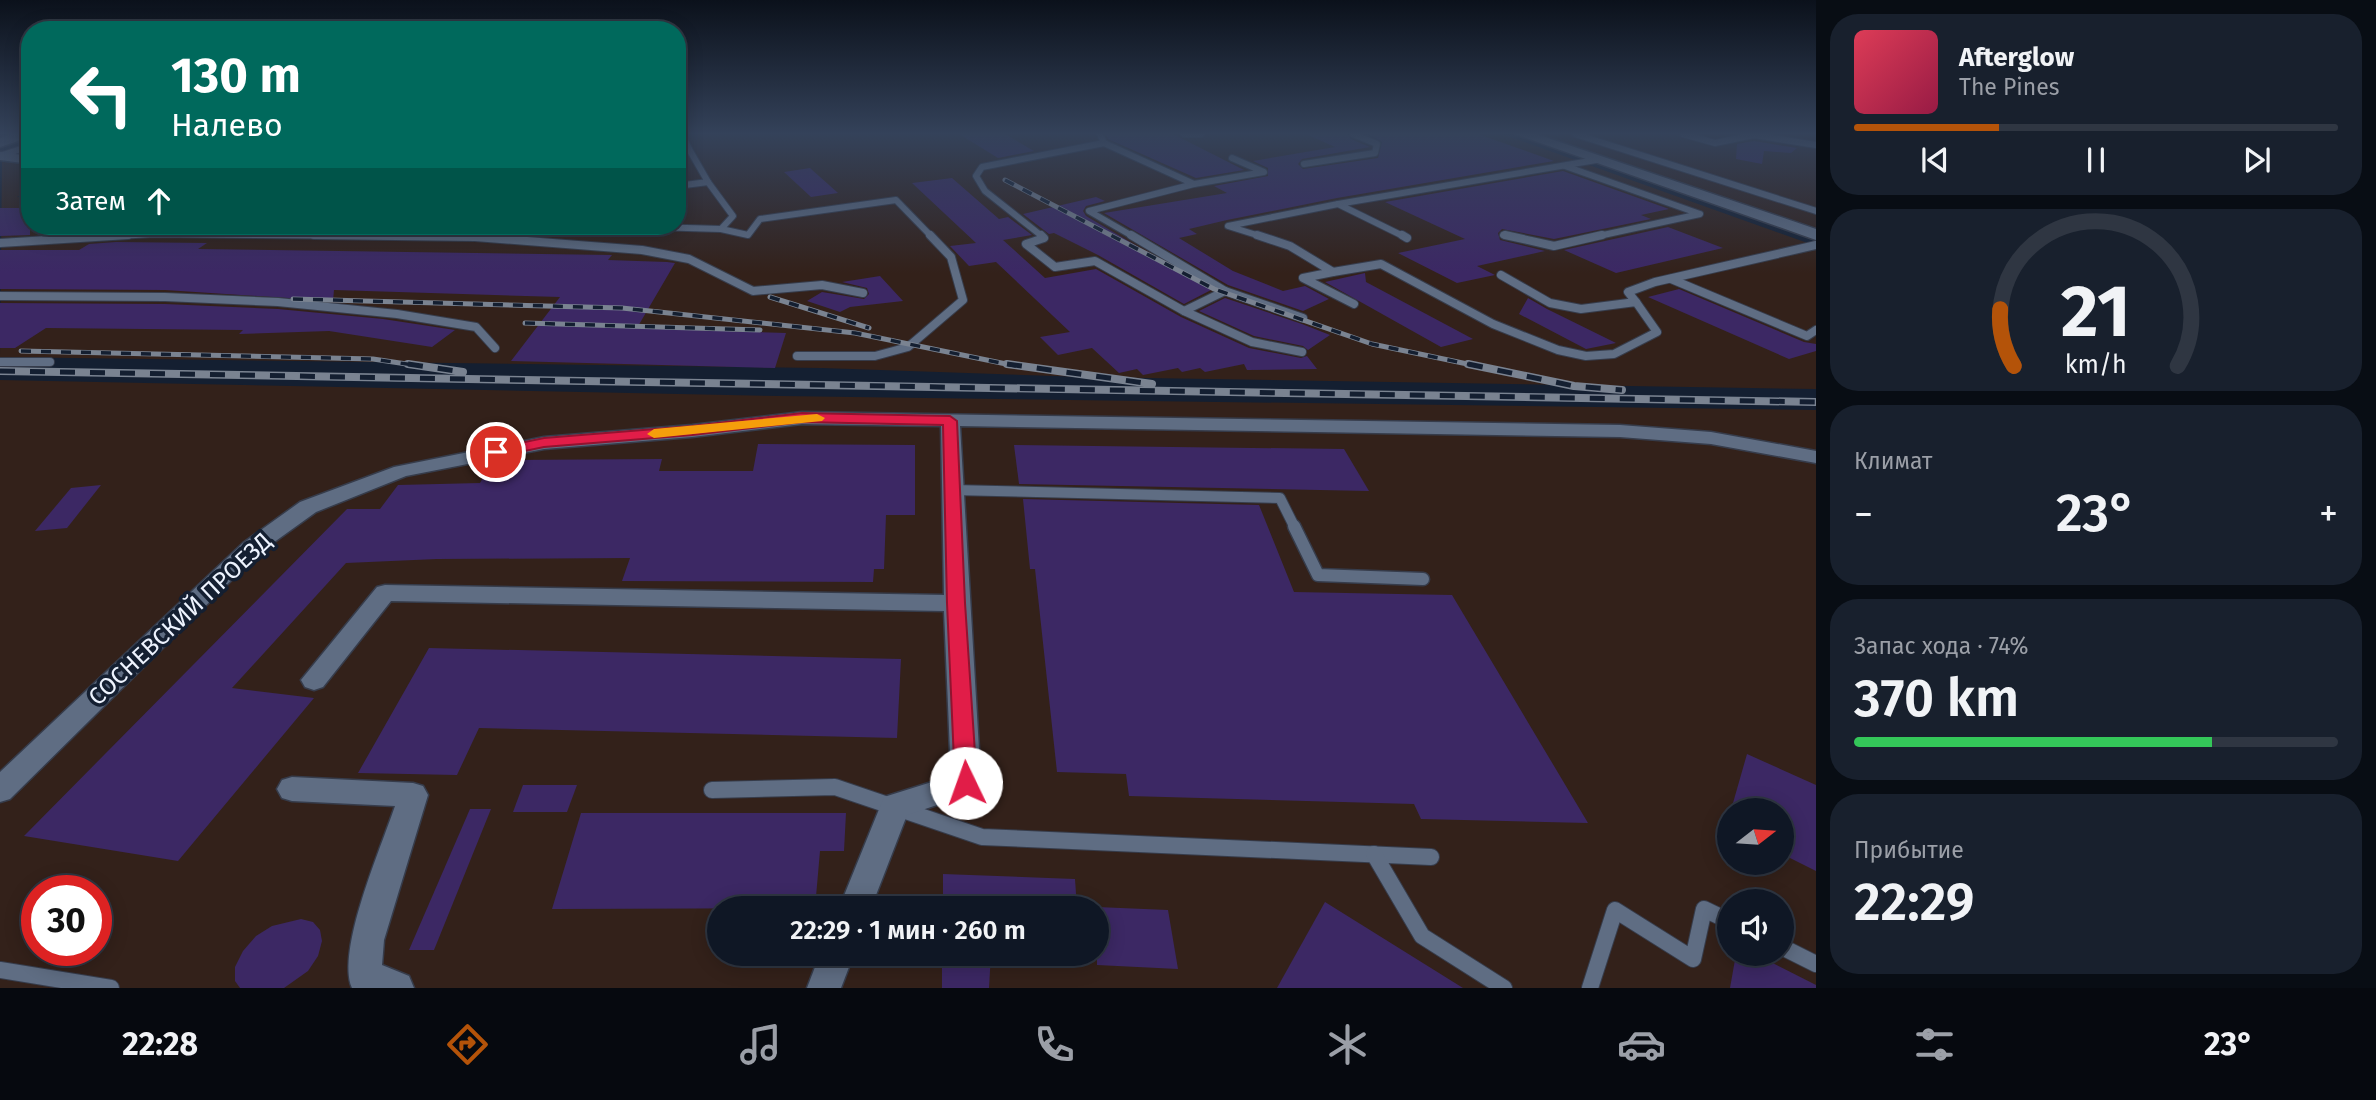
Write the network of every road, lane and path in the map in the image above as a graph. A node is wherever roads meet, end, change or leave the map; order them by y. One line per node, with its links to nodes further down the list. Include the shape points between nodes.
1 (978, 180): 30 (lane, via 985,191 1044,238 1026,244 1055,267 1095,261)
2 (1185, 180): 9 (lane)
3 (1217, 180): 9 (lane)
4 (1481, 180): 11 (lane)
5 (1605, 180): 17 (lane, via 1700,214 1554,246)
6 (1654, 180): 18 (street)
7 (1719, 180): 12 (lane)
8 (708, 182): 10 (lane); 14 (lane, via 733,216)
9 (1194, 184): 25 (lane, via 1089,211)
10 (686, 186)
11 (1338, 204): 19 (lane); 22 (lane, via 1228,226 1290,246)
12 (1816, 211)
13 (686, 228): 14 (lane)
14 (721, 229): 35 (lane, via 748,235 760,219 896,200 951,257 963,300 908,347 875,356)
15 (137, 235): 20 (lane)
16 (333, 235): 26 (lane, via 475,237 642,250 689,259 753,291 822,285)
17 (1503, 235)
18 (1816, 235)
19 (1407, 239)
20 (0, 243)
21 (1816, 245): 24 (lane)
22 (1333, 272): 28 (lane, via 1381,264 1459,308 1582,356 1609,356 1657,332); 29 (lane, via 1303,278)
23 (1501, 275): 28 (lane, via 1550,303 1581,309)
24 (1671, 279): 28 (lane, via 1628,292); 32 (lane, via 1807,336)
25 (1225, 290): 30 (lane); 31 (lane)
26 (863, 293)
27 (0, 296): 33 (lane, via 278,302 397,314 476,327)
28 (1636, 302)
29 (1354, 304)
30 (1184, 311): 34 (lane, via 1252,342)
31 (1303, 318)
32 (1816, 330)
33 (495, 348)
34 (1302, 352)
35 (797, 356)
36 (0, 362): 37 (lane)
37 (50, 362)
38 (950, 421): 39 (street, СОСНЕВСКИЙ ПРОЕЗД, via 1620,431 1712,438); 40 (street); 45 (street, СОСНЕВСКИЙ ПРОЕЗД, via 802,418 544,443 401,471 309,507 251,548)
39 (1816, 457)
40 (953, 490): 41 (lane, via 1280,498 1318,575); 42 (street)
41 (1423, 579)
42 (956, 603): 43 (street, via 385,593); 47 (street, via 966,783)
43 (314, 680)
44 (292, 789): 57 (street, via 413,795 367,940 364,976)
45 (0, 790)
46 (712, 790): 47 (lane, via 835,787)
47 (895, 806): 48 (lane, via 982,838); 50 (street)
48 (1374, 854): 49 (lane); 59 (lane, via 1422,936)
49 (1430, 857)
50 (860, 896)
51 (1717, 915): 60 (lane, via 1704,909 1693,959 1615,910)
52 (1794, 953): 53 (lane)
53 (1816, 964)
54 (832, 966): 58 (street)
55 (0, 970): 56 (lane)
56 (111, 988)
57 (397, 988)
58 (824, 988)
59 (1504, 988)
60 (1590, 988)

